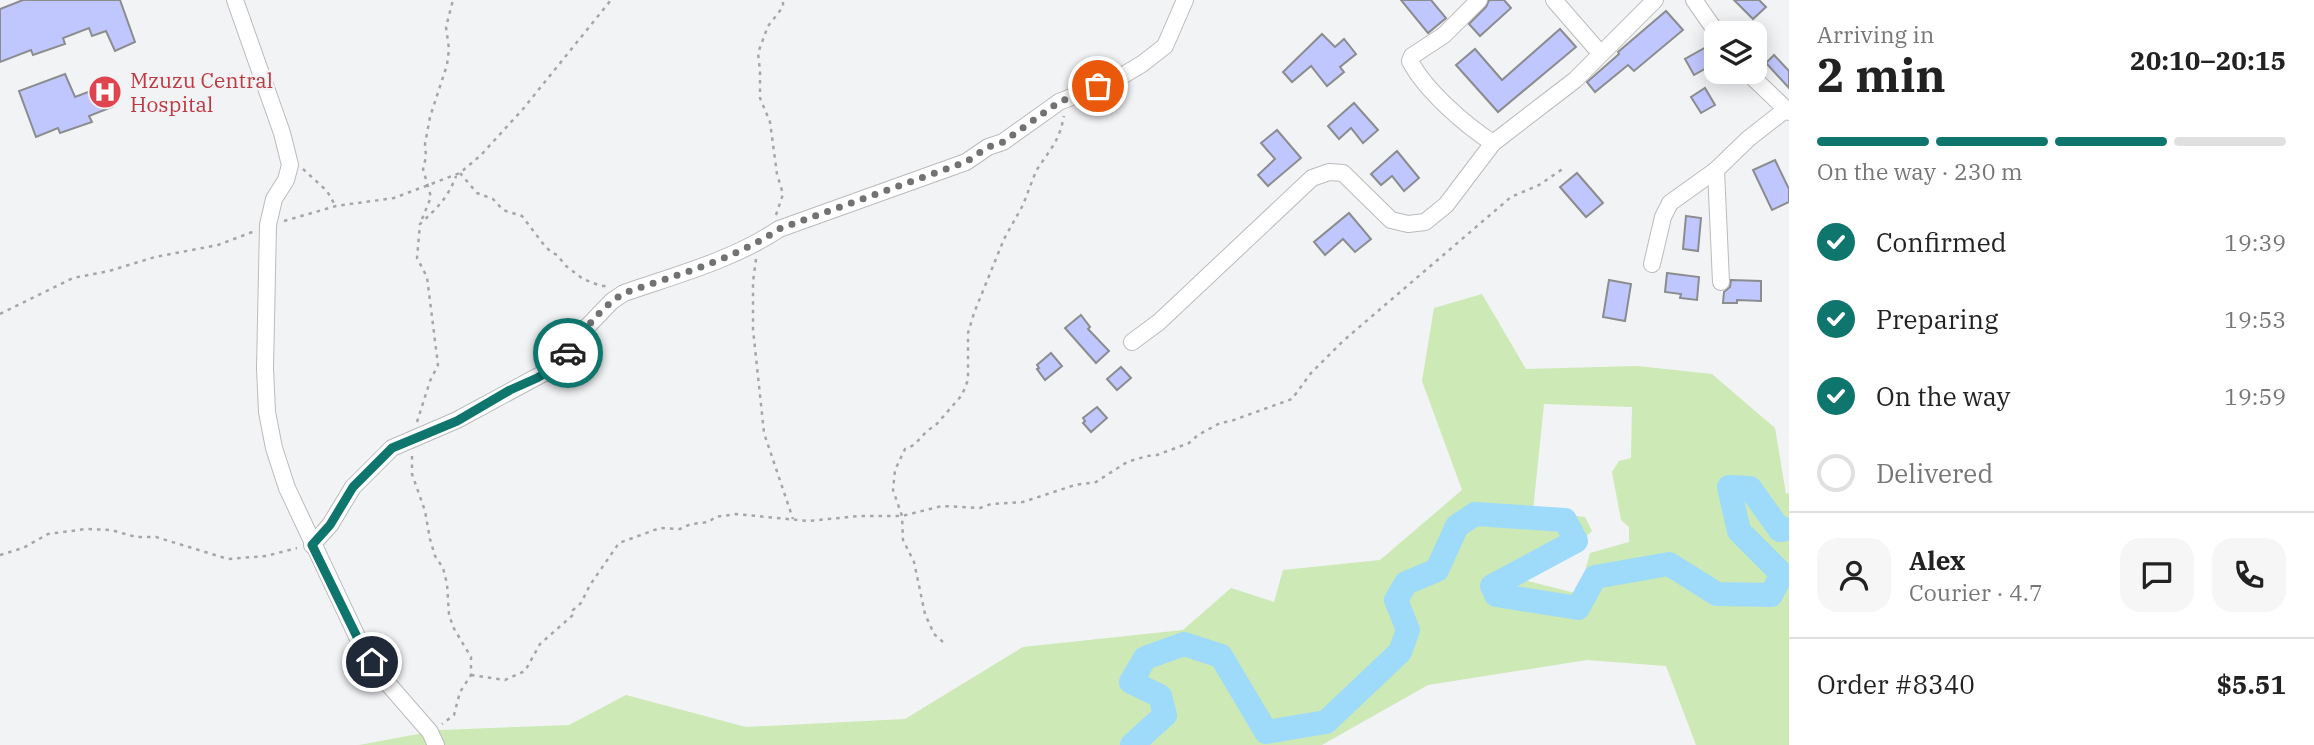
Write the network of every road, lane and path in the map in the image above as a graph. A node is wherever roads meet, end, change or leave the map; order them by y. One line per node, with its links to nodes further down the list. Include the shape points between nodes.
1 (235, 0): 16 (street)
2 (453, 0): 20 (path, via 446,27 447,65 425,144)
3 (611, 0): 19 (path, via 523,109)
4 (783, 0): 24 (path, via 758,53 760,98 770,122 783,194)
5 (1185, 0): 13 (street, via 1165,46 1120,77)
6 (1479, 0): 15 (street, via 1410,61 1443,102)
7 (1554, 0): 11 (street)
8 (1655, 0): 11 (street)
9 (1694, 0): 10 (street)
10 (1709, 21)
11 (1600, 53): 15 (street, via 1575,80)
12 (1759, 84): 14 (street)
13 (1071, 97): 24 (street, via 966,162); 31 (path, via 1061,129 1031,180 978,301 968,333 968,380 962,395 900,457 893,490)
14 (1787, 111): 18 (street)
15 (1493, 143): 29 (street, via 1446,205 1424,222 1408,225 1391,220 1343,173 1312,178)
16 (290, 165): 21 (path, via 301,167); 23 (street)
17 (1564, 168): 31 (path, via 1511,197 1343,341 1292,400 1220,423 1189,443 1127,462 1096,482 1023,502 980,508 942,506)
18 (1716, 170): 25 (street, via 1670,204); 26 (street)
19 (458, 174): 20 (path); 22 (path, via 441,203); 27 (path, via 477,193 522,216 566,267 601,286 617,286)
20 (428, 185): 21 (path, via 394,198); 22 (path, via 431,197)
21 (336, 206): 23 (path)
22 (420, 224): 30 (path, via 417,257 427,276 438,365)
23 (268, 225): 28 (path, via 218,245 73,278); 33 (street, via 267,412 287,488)
24 (765, 238): 27 (street); 32 (path, via 753,264 753,329 764,432)
25 (1652, 264)
26 (1721, 282)
27 (624, 293): 30 (street, via 584,330 557,366 457,421)
28 (0, 314)
29 (1132, 342)
30 (412, 439): 33 (street, via 392,448 360,479); 36 (path, via 412,474 435,556 443,568 453,627 471,657)
31 (902, 516): 32 (path); 35 (path, via 903,540 914,562 925,614)
32 (793, 519): 36 (path, via 736,514 680,529 660,528 619,542 574,614 540,644 525,671 505,680)
33 (312, 545): 34 (path, via 228,559 156,537 86,529 48,534); 37 (street, via 361,645)
34 (0, 555)
35 (943, 642)
36 (471, 675): 37 (path, via 454,715)
37 (433, 738)

